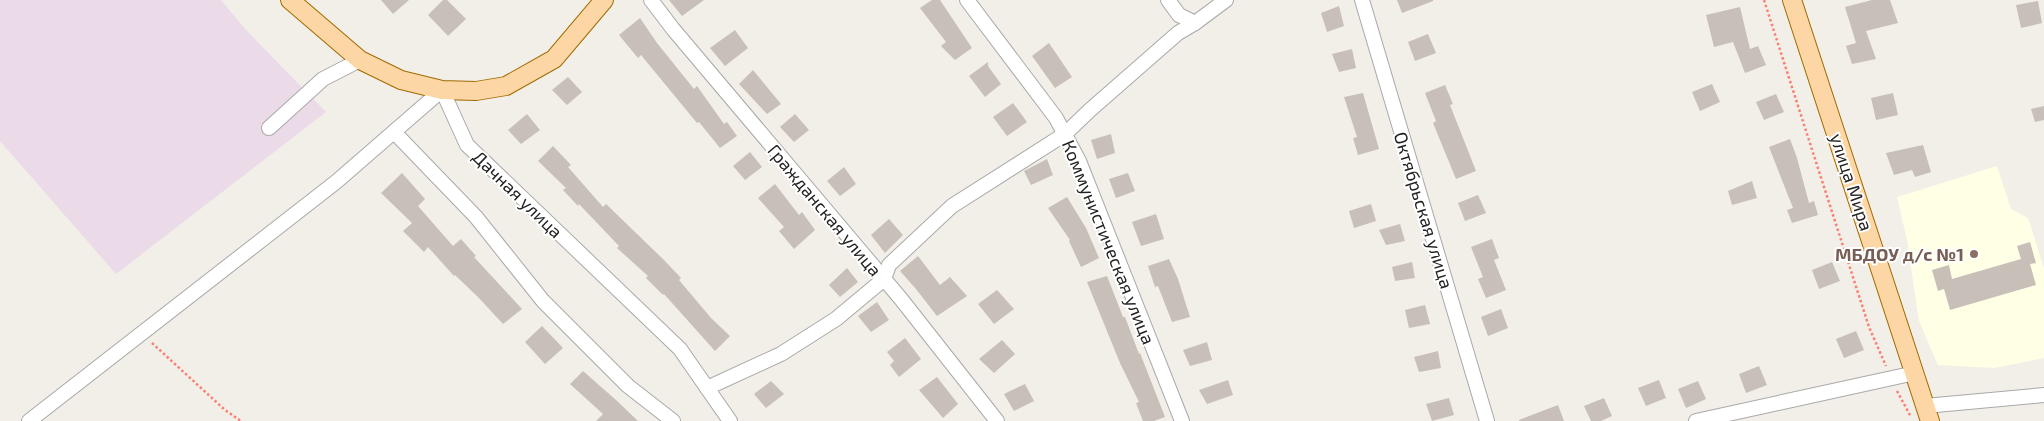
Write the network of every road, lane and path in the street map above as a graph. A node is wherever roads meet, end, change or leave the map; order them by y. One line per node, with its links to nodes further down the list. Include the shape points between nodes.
1 (290, 0): 11 (main road)
2 (604, 0): 12 (main road, via 554,59 506,86 476,91)
3 (652, 0): 16 (street, Гражданская улица, via 673,30)
4 (967, 0): 15 (street, Коммунистическая улица)
5 (1168, 0): 10 (street, via 1179,15)
6 (1226, 0): 10 (street)
7 (1362, 0): 29 (street, Октябрьская улица)
8 (1764, 0): 19 (path, via 1869,327)
9 (1792, 0): 18 (main road, улица Мира)
10 (1196, 23): 15 (street, via 1178,33)
11 (360, 60): 12 (main road, via 401,80); 13 (street, via 323,79)
12 (442, 90): 14 (street); 20 (street, Дачная улица, via 467,145 680,349)
13 (268, 128)
14 (394, 132): 17 (street, via 336,182); 25 (street, via 476,217 544,301 628,386)
15 (1065, 134): 16 (street, via 952,206 889,265); 28 (street, Коммунистическая улица, via 1079,161)
16 (884, 279): 20 (street, via 836,319 781,354); 27 (street, Гражданская улица)
17 (142, 334): 23 (street); 24 (path)
18 (1914, 373): 19 (street); 22 (main road, улица Мира)
19 (1891, 378): 30 (street); 31 (path)
20 (707, 388): 26 (street, Дачная улица)
21 (2044, 395): 22 (street)
22 (1928, 413)
23 (30, 421)
24 (241, 421)
25 (673, 421)
26 (730, 421)
27 (997, 421)
28 (1182, 421)
29 (1487, 421)
30 (1696, 421)
31 (1913, 421)

